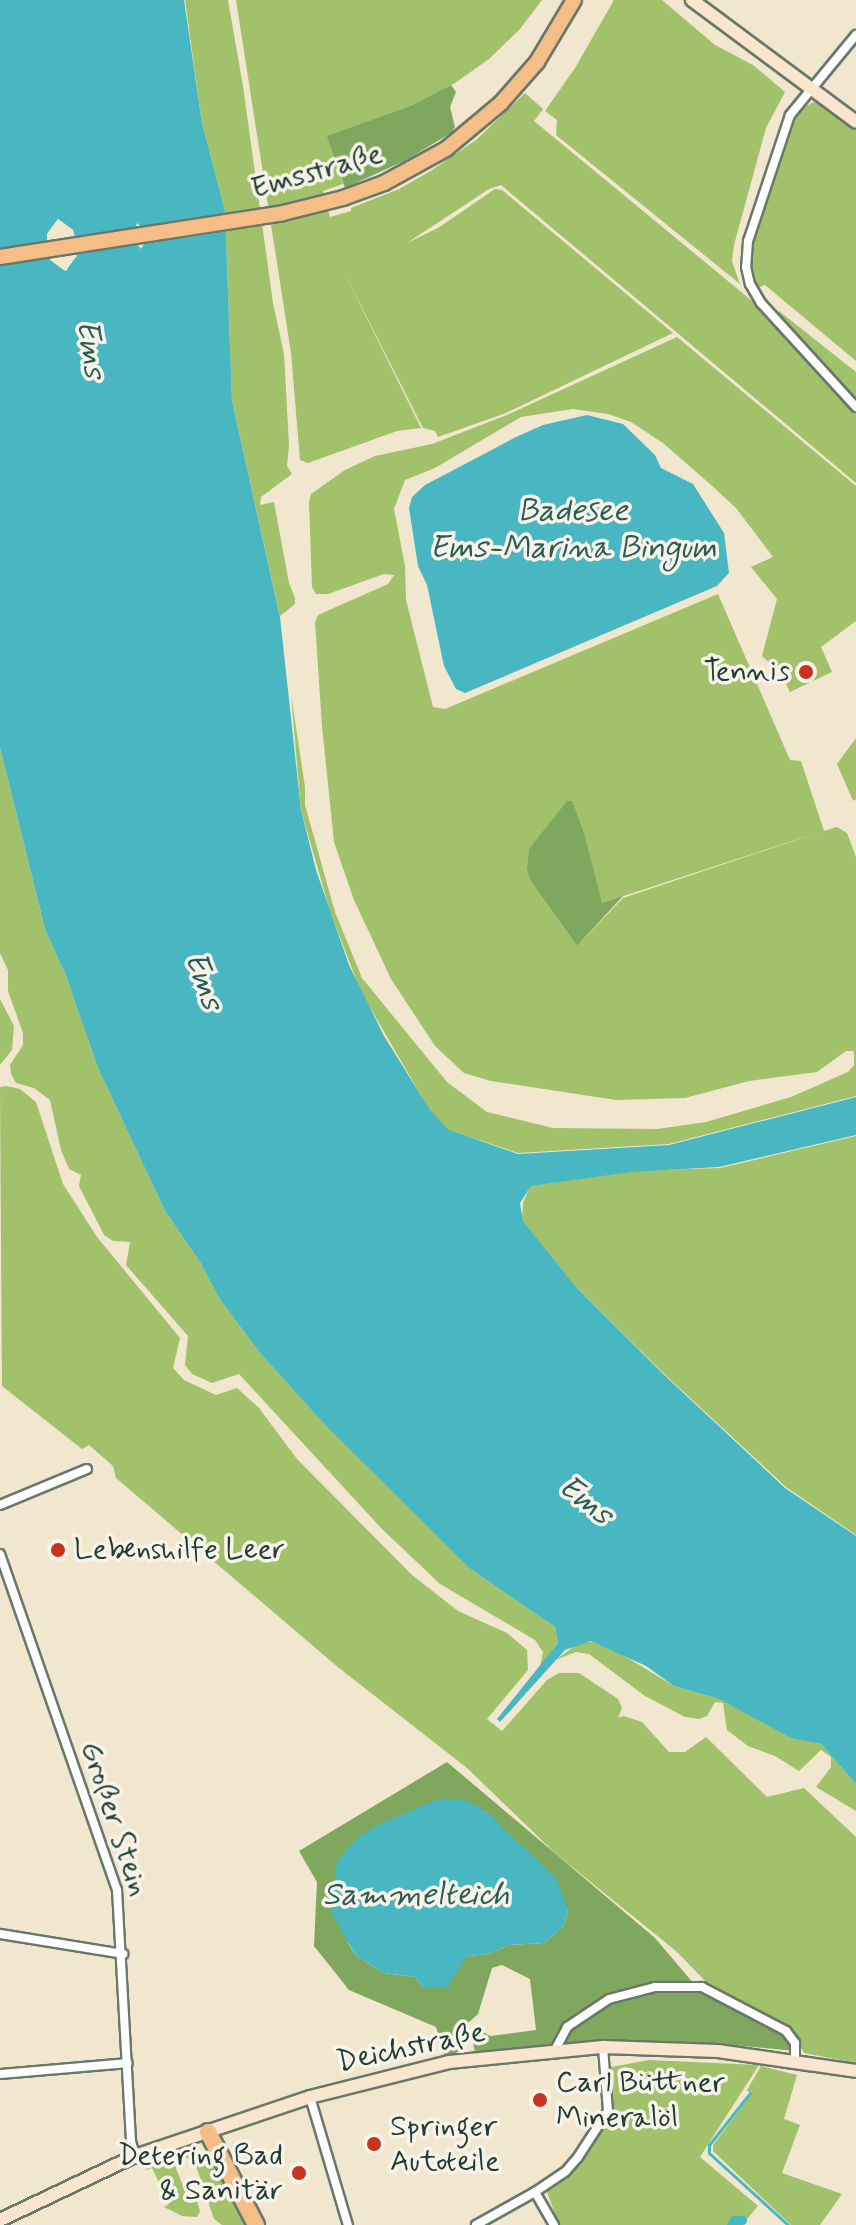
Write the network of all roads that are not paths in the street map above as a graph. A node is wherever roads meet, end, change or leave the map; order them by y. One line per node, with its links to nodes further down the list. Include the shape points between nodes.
1 (574, 0): 6 (main road, Emsstraße, via 537,62 484,120 430,160 343,198 252,219)
2 (692, 0): 4 (main road)
3 (856, 36): 4 (street)
4 (811, 88): 5 (main road); 7 (street, via 790,115 778,143 748,241 746,267 761,303)
5 (856, 122)
6 (0, 257)
7 (856, 407)
8 (87, 1469): 9 (street)
9 (0, 1505)
10 (0, 1554): 12 (street, Großer Stein, via 112,1871)
11 (0, 1934): 12 (street)
12 (123, 1954): 16 (street, Großer Stein)
13 (603, 2047): 14 (main road, Deichstraße); 15 (main road, Deichstraße, via 718,2051); 22 (street, via 608,2111 566,2171)
14 (555, 2050): 15 (street, via 567,2027 609,1999 655,1987 702,1987 786,2031 795,2043); 19 (main road, Deichstraße, via 449,2062)
15 (795, 2061): 17 (main road, Deichstraße)
16 (128, 2063): 18 (street); 21 (street, Großer Stein)
17 (856, 2071)
18 (0, 2074)
19 (310, 2097): 20 (main road, Deichstraße); 25 (street)
20 (208, 2132): 21 (main road, Deichstraße); 24 (highway)
21 (135, 2156): 23 (main road, Deichstraße)
22 (535, 2192): 26 (street); 27 (street)
23 (0, 2220)
24 (256, 2225)
25 (348, 2225)
26 (476, 2225)
27 (554, 2225)

